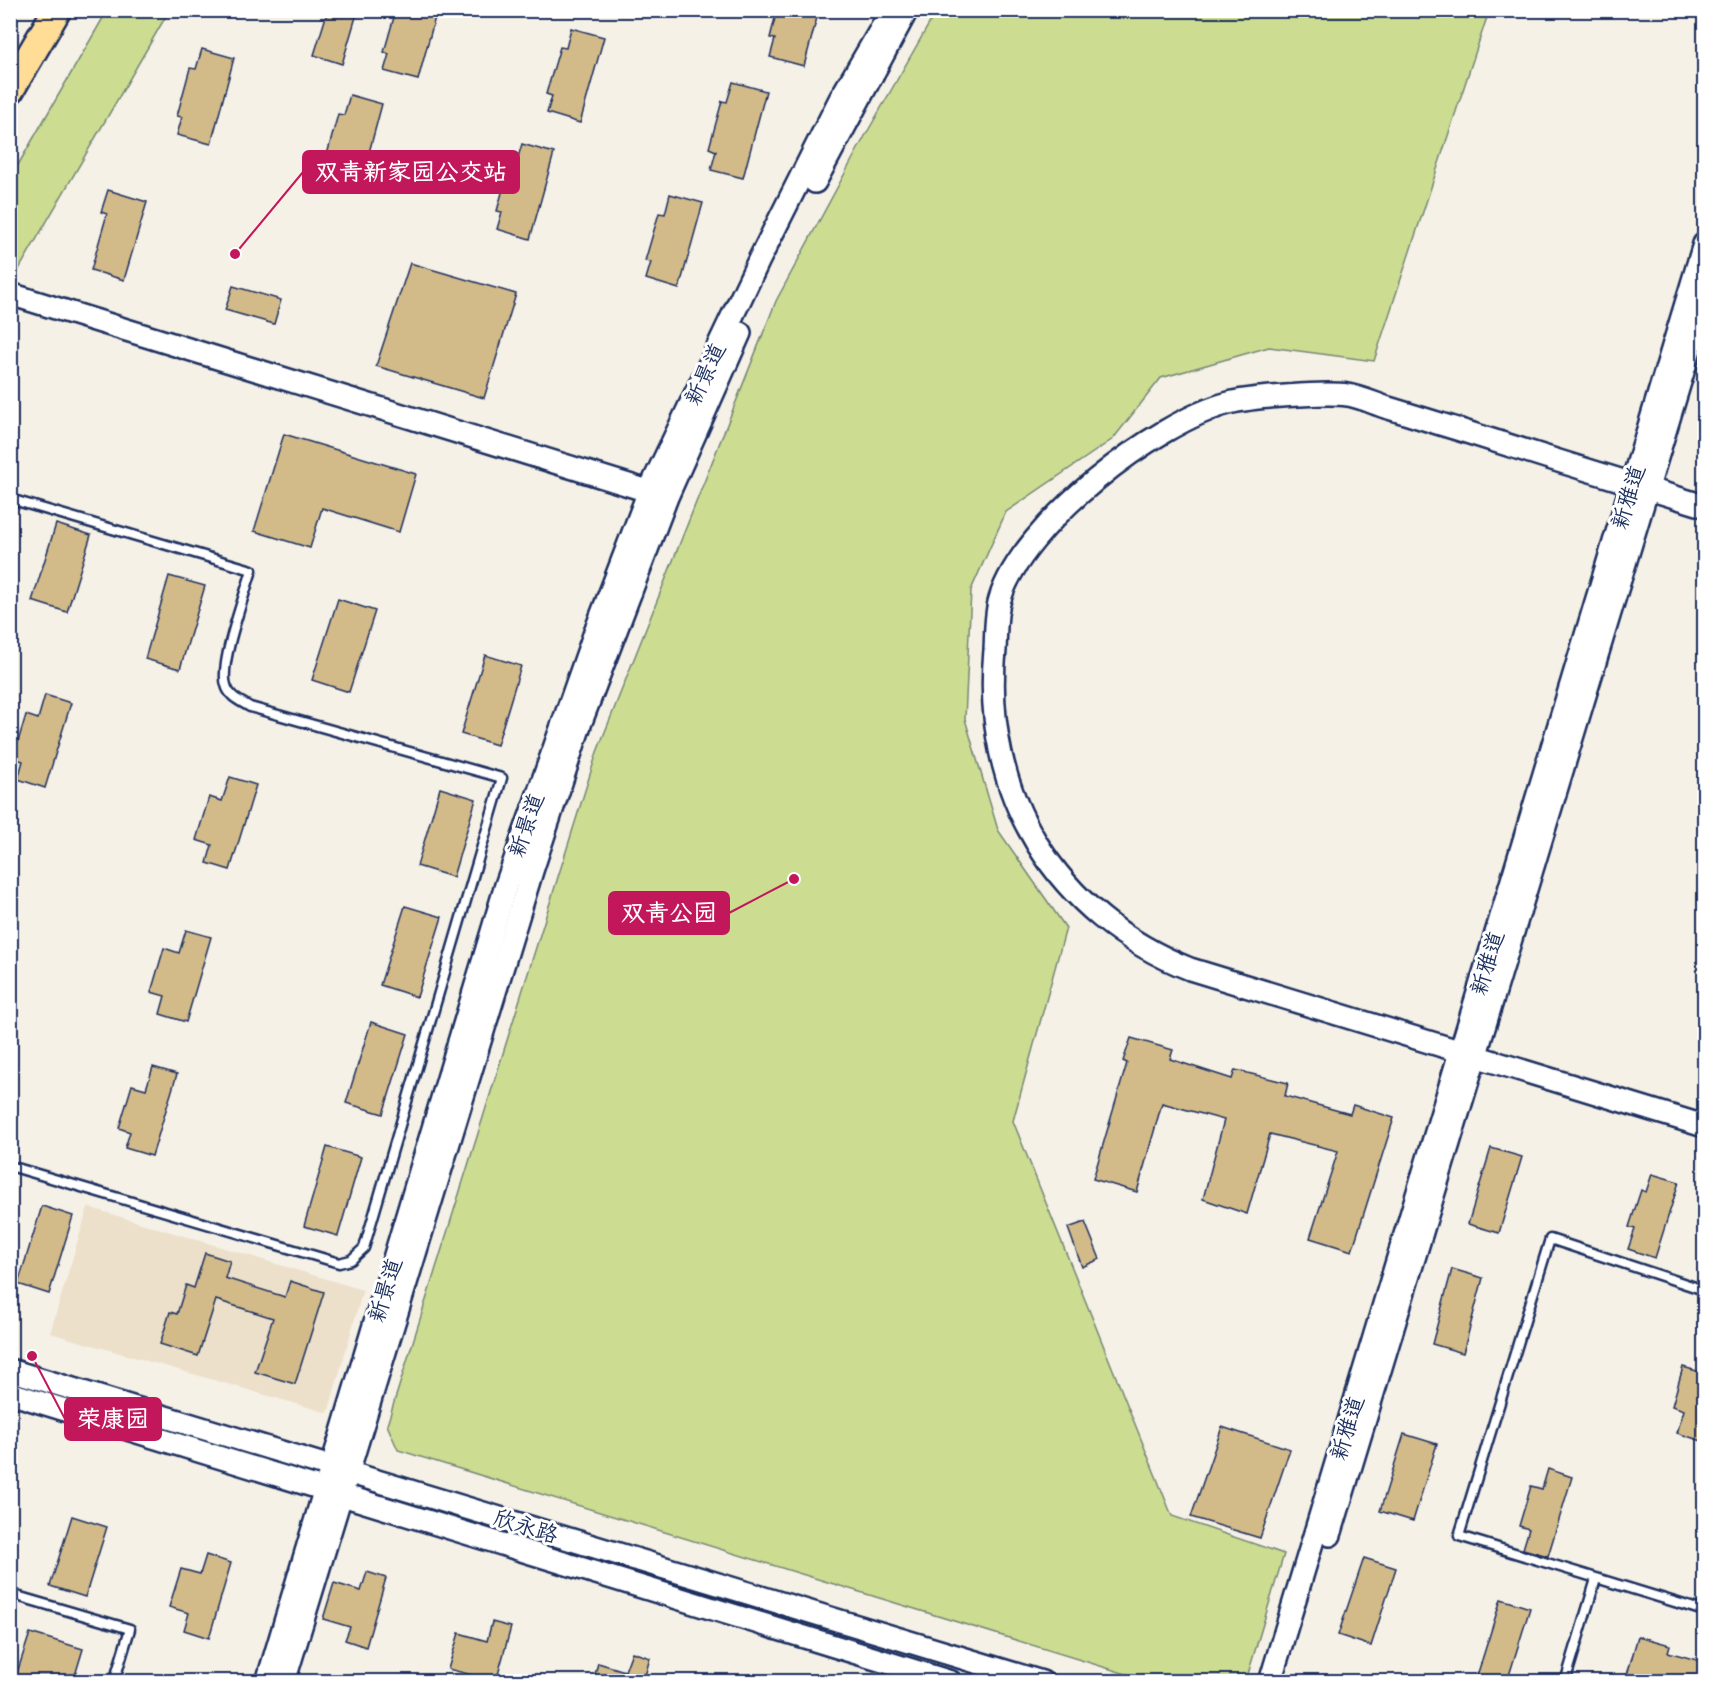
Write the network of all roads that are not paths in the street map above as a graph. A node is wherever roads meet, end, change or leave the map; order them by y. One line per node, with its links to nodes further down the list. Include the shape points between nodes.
1 (57, 10): 4 (main road)
2 (892, 10): 11 (street, 新景道, via 840,99 769,240)
3 (907, 10): 11 (street, 新景道, via 760,289)
4 (10, 90)
5 (1704, 244): 9 (street, 新雅道)
6 (10, 294): 11 (street)
7 (1704, 303): 9 (street, 新雅道)
8 (10, 306): 11 (street)
9 (1640, 487): 12 (street); 13 (street, 新雅道); 13 (street, via 1348,395 1229,403 1185,420 1099,477 1023,553 1000,600 992,674 994,727 1007,778 1027,828 1055,869 1108,926 1190,969)
10 (10, 499): 15 (lane, via 252,570 225,666 225,685 232,697 249,707 502,778 364,1248 351,1260 339,1263)
11 (655, 501): 19 (street, 新景道, via 594,632 506,885)
12 (1704, 506)
13 (1468, 1055): 14 (street); 29 (street, 新雅道); 30 (street, 新雅道)
14 (1704, 1126)
15 (10, 1166)
16 (1704, 1290): 21 (lane, via 1550,1239 1459,1536)
17 (10, 1370): 19 (street, 欣永路)
18 (10, 1393): 20 (street, 欣永路)
19 (340, 1470): 20 (street, 新景道); 28 (street, 欣永路)
20 (334, 1491): 25 (street, 新景道); 26 (street, 新景道); 27 (street, 欣永路)
21 (1596, 1579): 23 (lane); 31 (lane)
22 (10, 1594): 24 (lane, via 130,1629)
23 (1704, 1611)
24 (114, 1682)
25 (267, 1682)
26 (284, 1682)
27 (951, 1682)
28 (1042, 1682)
29 (1270, 1682)
30 (1284, 1682)
31 (1565, 1682)

